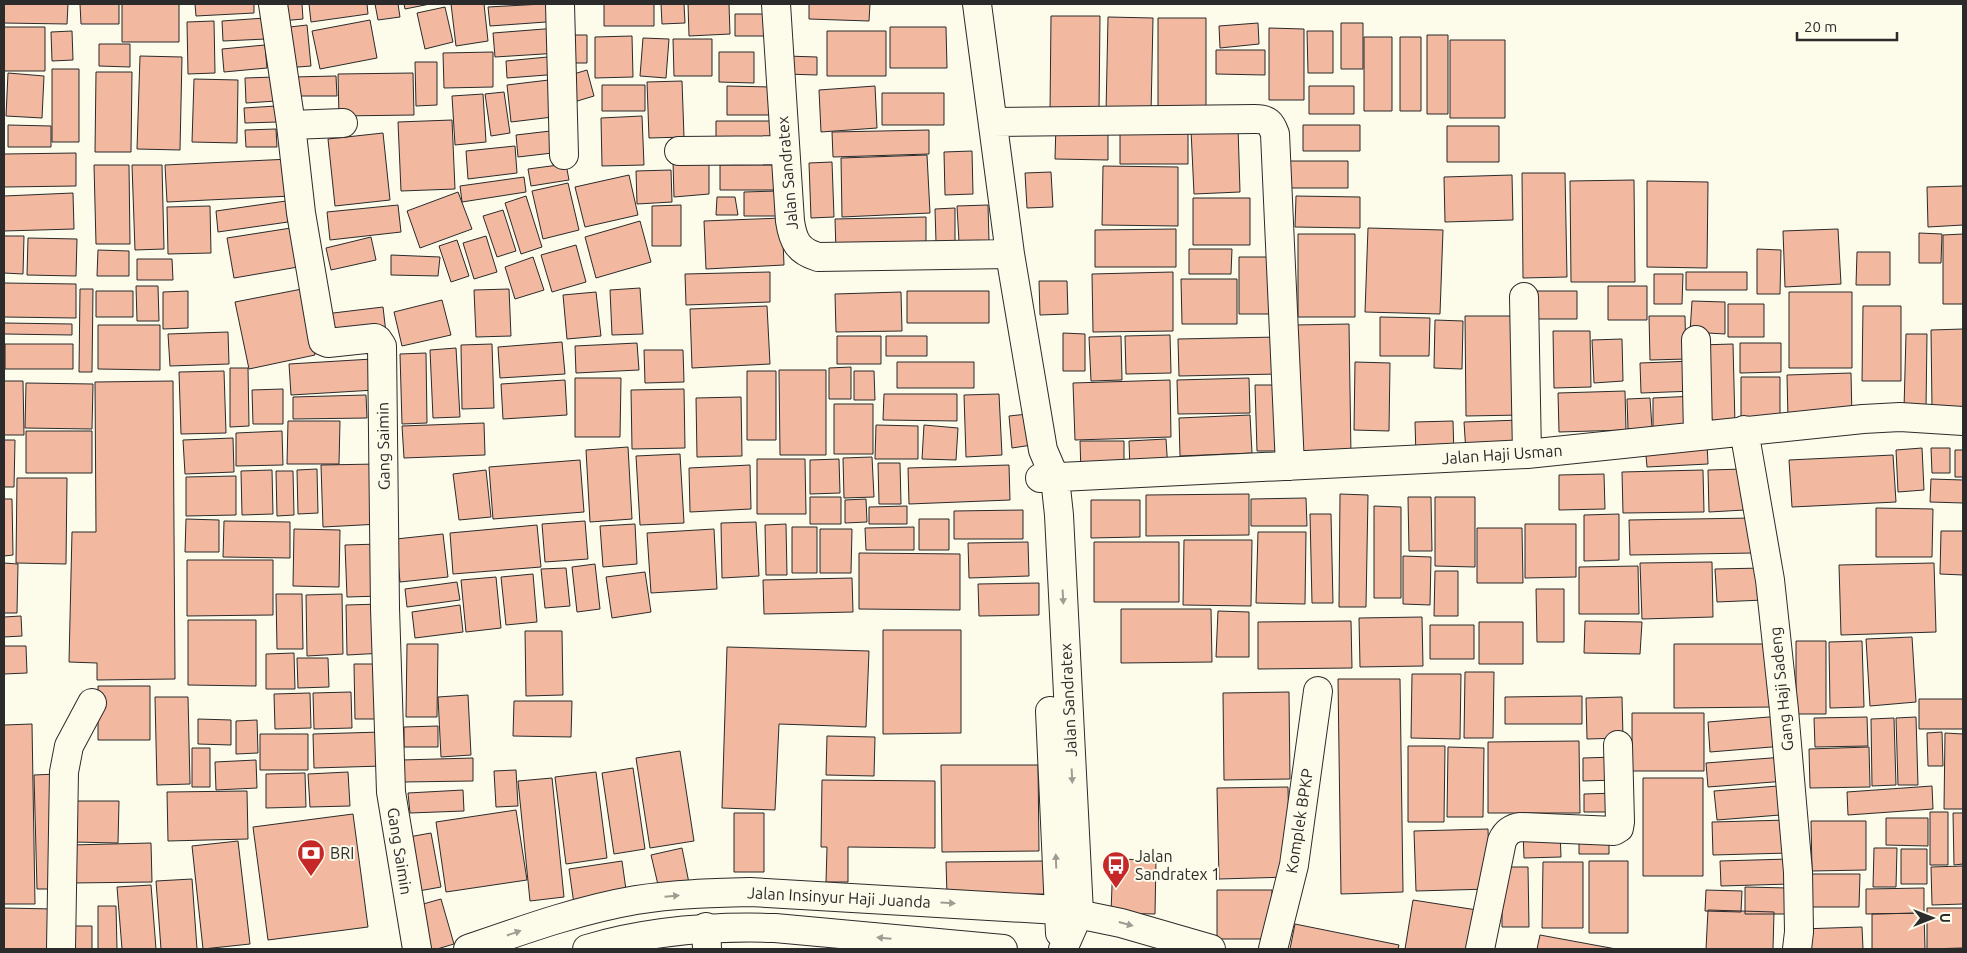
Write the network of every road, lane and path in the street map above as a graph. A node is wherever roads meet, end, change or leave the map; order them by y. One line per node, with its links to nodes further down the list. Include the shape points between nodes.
1 (273, 4): 7 (main road, Gang Saimin)
2 (560, 4): 10 (main road)
3 (776, 4): 8 (main road, Jalan Sandratex)
4 (978, 4): 5 (main road, Jalan Sandratex)
5 (992, 122): 11 (main road, Jalan Sandratex); 18 (main road, via 1269,121 1275,134)
6 (343, 123): 7 (main road)
7 (291, 124): 26 (main road, Gang Saimin, via 301,213 324,341 375,338 382,346 391,792)
8 (785, 150): 9 (main road); 11 (main road, Jalan Sandratex, via 792,235 796,244 808,254 818,257)
9 (678, 151)
10 (564, 155)
11 (1010, 254): 19 (main road, Jalan Sandratex)
12 (1524, 298): 17 (main road)
13 (1696, 340): 16 (main road)
14 (1963, 421): 15 (main road, Jalan Haji Usman, via 1891,417)
15 (1744, 430): 16 (main road, Jalan Haji Usman); 34 (main road, Gang Haji Sadeng, via 1770,580 1784,710 1798,872)
16 (1698, 435): 17 (main road, Jalan Haji Usman)
17 (1526, 454): 18 (main road, Jalan Haji Usman)
18 (1290, 466): 19 (main road, Jalan Haji Usman)
19 (1048, 478): 23 (main road, Jalan Sandratex, via 1059,515)
20 (1318, 691): 32 (main road, Komplek BPKP, via 1294,865)
21 (92, 703): 25 (main road, via 70,746 64,772)
22 (1618, 744): 33 (main road, via 1619,828 1614,831 1521,827 1506,834)
23 (1068, 911): 27 (main road, Jalan Insinyur Haji Juanda, one-way to 23, via 596,908 665,896 707,893 791,894); 30 (main road, Jalan Sandratex); 31 (main road, Jalan Insinyur Haji Juanda, one-way to 31)
24 (706, 938): 28 (main road, via 608,943); 29 (main road, one-way to 24, via 775,928)
25 (61, 949)
26 (416, 949)
27 (468, 949)
28 (587, 949)
29 (1003, 949)
30 (1062, 949)
31 (1212, 949)
32 (1273, 949)
33 (1480, 949)
34 (1797, 949)

